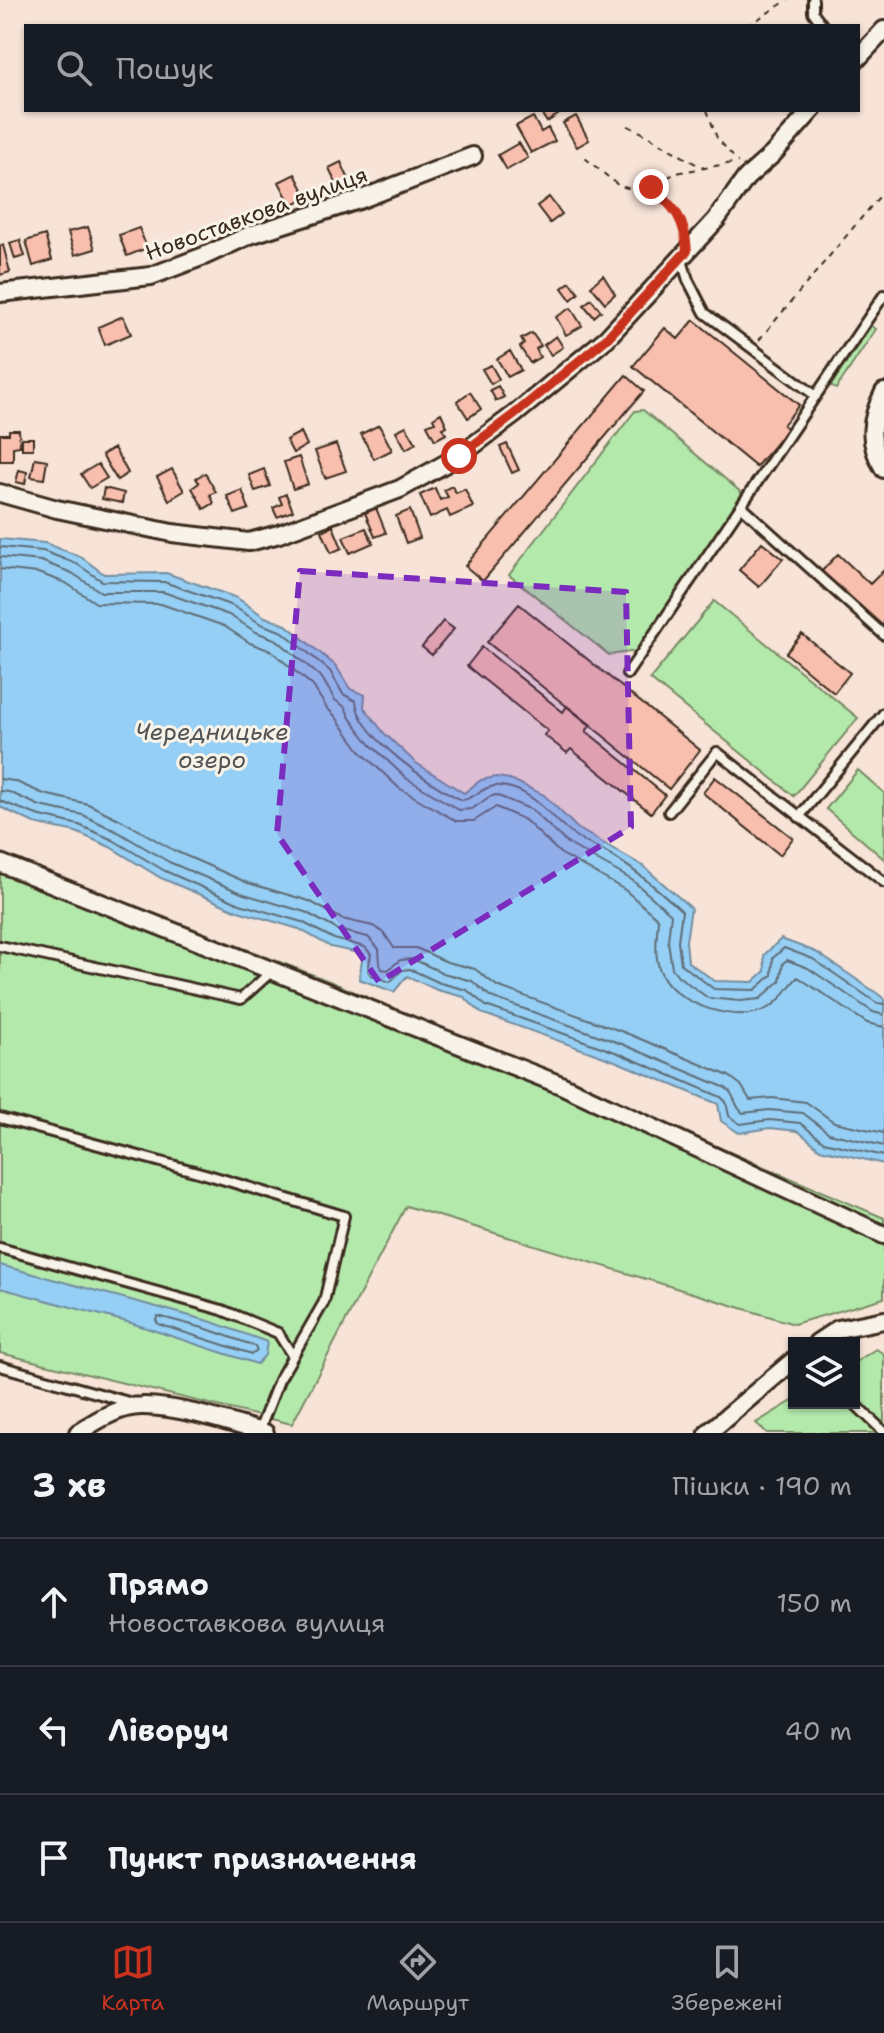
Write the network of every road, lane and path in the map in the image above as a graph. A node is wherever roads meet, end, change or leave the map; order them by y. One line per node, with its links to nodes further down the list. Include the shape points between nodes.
1 (788, 0): 3 (path)
2 (813, 0): 4 (lane, via 813,12)
3 (750, 24)
4 (822, 24)
5 (884, 30): 6 (street)
6 (860, 56)
7 (708, 112): 12 (path, via 717,138 738,162)
8 (810, 112): 15 (street, via 746,178)
9 (628, 126): 12 (path)
10 (473, 156): 16 (street, Новоставкова вулиця, via 151,276)
11 (585, 158): 13 (path, via 619,186 641,191)
12 (705, 168): 13 (path, via 676,173)
13 (651, 187): 15 (path, via 683,221)
14 (884, 191): 18 (path)
15 (684, 254): 18 (lane, via 688,280 705,313); 22 (street, via 607,338 459,456 400,489 293,529 249,542 172,533)
16 (0, 293)
17 (884, 295): 20 (lane)
18 (752, 349): 20 (lane)
19 (884, 392): 21 (street, via 871,436)
20 (816, 396): 23 (lane)
21 (884, 469)
22 (0, 493)
23 (741, 506): 24 (lane); 25 (lane)
24 (884, 635)
25 (627, 674)
26 (884, 713): 28 (lane)
27 (669, 812): 28 (lane, via 717,752)
28 (799, 817): 30 (lane)
29 (0, 863): 32 (street)
30 (884, 882)
31 (0, 946): 32 (lane, via 241,999)
32 (271, 972): 34 (street, via 561,1085)
33 (0, 1118): 38 (lane, via 344,1216 324,1302)
34 (884, 1235)
35 (0, 1248): 38 (lane, via 222,1310 278,1333)
36 (884, 1320): 37 (street, via 838,1329)
37 (826, 1337)
38 (292, 1355): 43 (lane)
39 (788, 1365): 46 (street)
40 (0, 1366): 41 (lane)
41 (140, 1406): 43 (street); 45 (street)
42 (860, 1409): 44 (lane)
43 (262, 1432)
44 (884, 1432)
45 (78, 1433)
46 (708, 1433)

